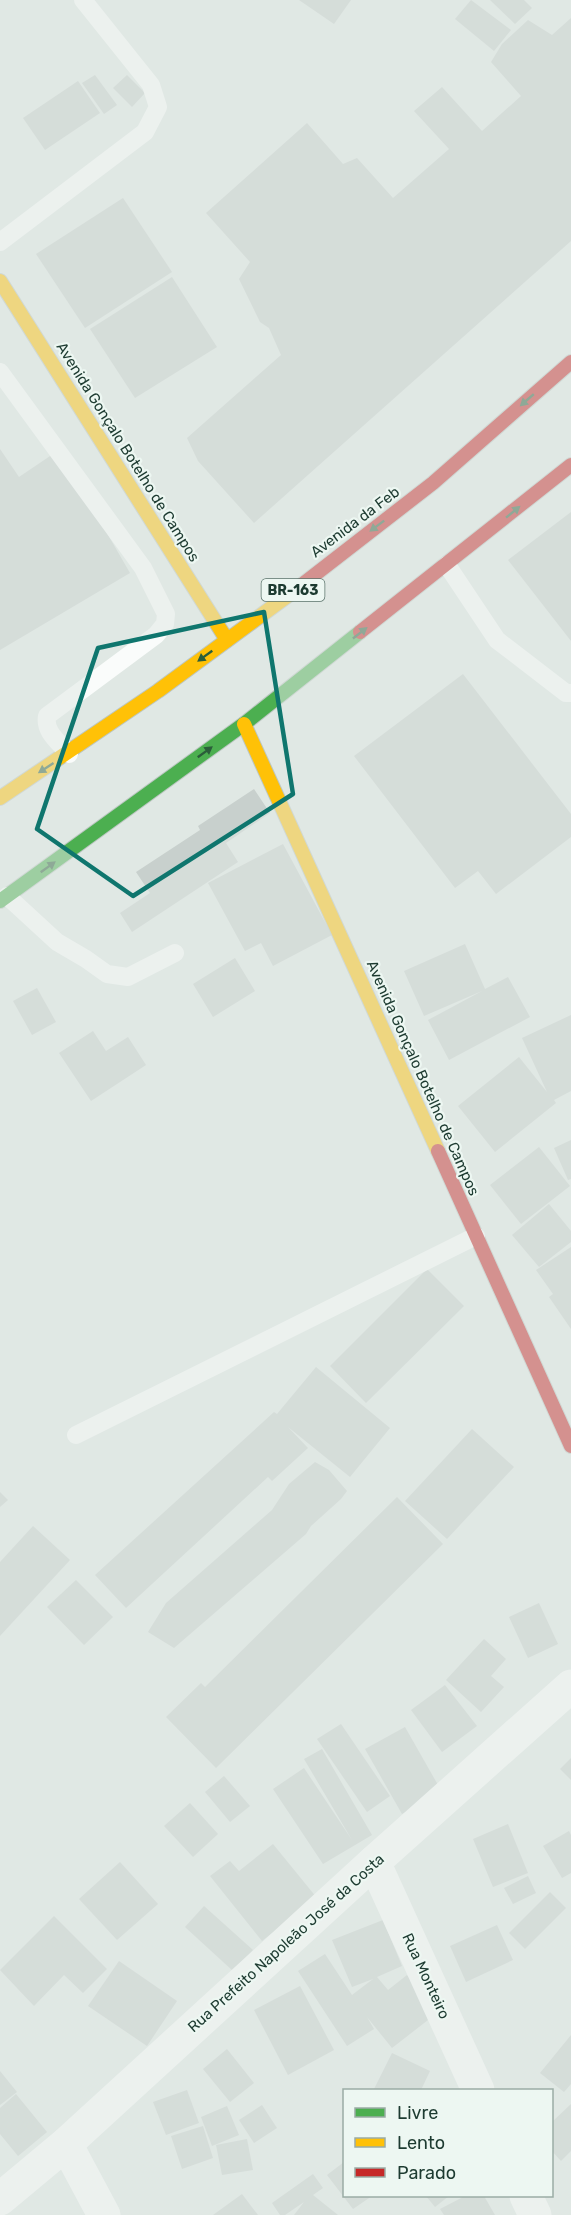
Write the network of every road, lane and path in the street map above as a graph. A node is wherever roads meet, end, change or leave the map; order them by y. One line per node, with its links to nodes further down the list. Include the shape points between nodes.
1 (83, 0): 2 (lane, via 151,85 158,107 145,132)
2 (0, 242)
3 (0, 281): 8 (main road, Avenida Gonçalo Botelho de Campos)
4 (571, 362): 8 (main road, Avenida da Feb / BR-163, one-way to 8, via 414,498)
5 (0, 372): 11 (lane, via 143,568 166,614 165,624 156,635 47,716 48,730)
6 (571, 465): 7 (main road, one-way to 6)
7 (447, 565): 9 (lane, via 497,640); 10 (main road, one-way to 7)
8 (227, 640): 11 (main road, Avenida da Feb / BR-163, one-way to 11)
9 (571, 693)
10 (244, 724): 13 (main road, one-way to 10); 15 (main road, Avenida Gonçalo Botelho de Campos)
11 (69, 754): 12 (main road, Avenida da Feb / BR-163, one-way to 12)
12 (0, 798)
13 (4, 898): 14 (lane, via 57,942 107,974 128,977)
14 (175, 953)
15 (476, 1236): 16 (lane); 17 (main road, Avenida Gonçalo Botelho de Campos)
16 (76, 1435)
17 (571, 1446)
18 (571, 1686): 19 (street, Rua Prefeito Napoleão José da Costa)
19 (374, 1862): 20 (street, Rua Monteiro); 21 (street, Rua Prefeito Napoleão José da Costa)
20 (477, 2089)
21 (66, 2144): 23 (street, Rua Prefeito Napoleão José da Costa); 24 (street)
22 (526, 2197): 25 (street)
23 (0, 2199)
24 (104, 2215)
25 (535, 2215)

